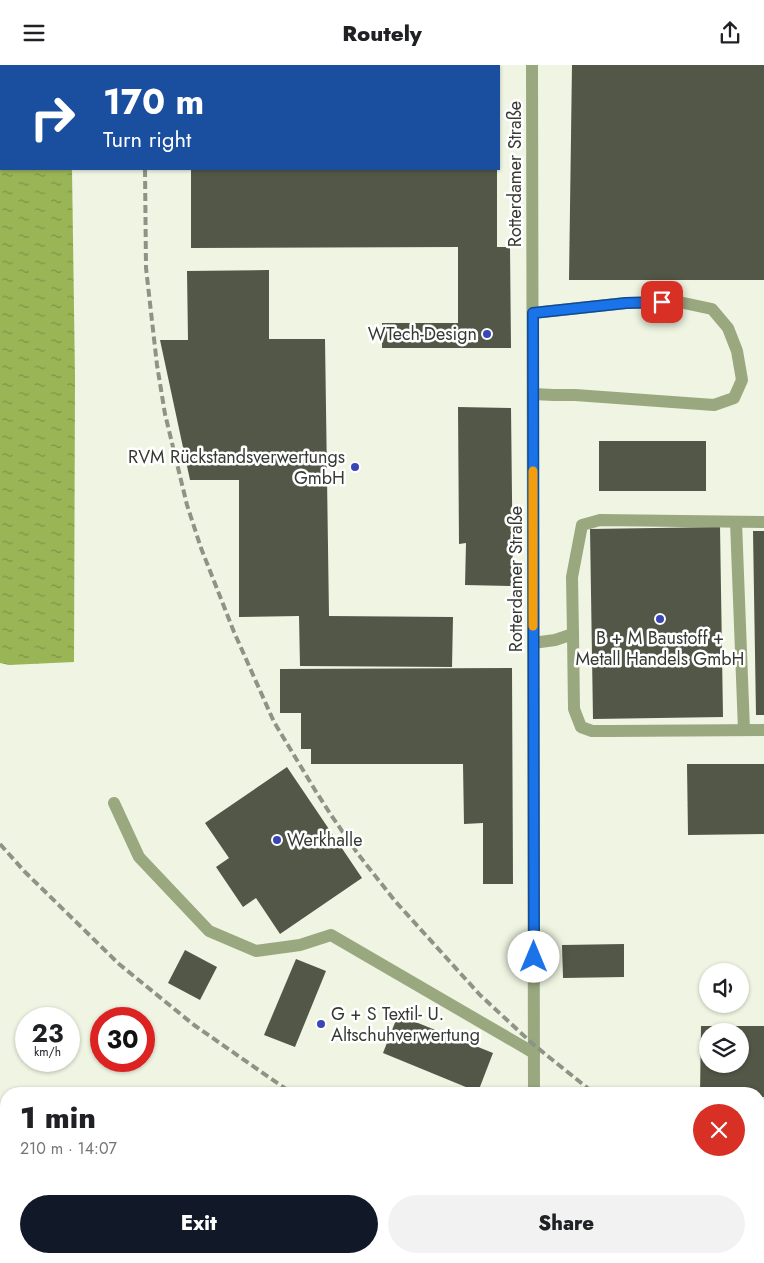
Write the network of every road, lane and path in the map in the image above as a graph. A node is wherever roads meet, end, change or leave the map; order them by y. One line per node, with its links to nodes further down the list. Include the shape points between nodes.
1 (532, 65): 2 (street, Rotterdamer Straße)
2 (533, 313): 3 (street, Rotterdamer Straße); 3 (street, via 626,303 679,302 712,309 728,328 737,351 742,380 734,398 714,405)
3 (533, 394): 7 (street, Rotterdamer Straße)
4 (764, 521): 5 (street)
5 (736, 522): 6 (street, via 600,520 582,525 572,577); 8 (street)
6 (573, 634): 7 (street); 8 (street, via 574,709 581,727 592,731)
7 (533, 643): 11 (street, Rotterdamer Straße)
8 (744, 730): 9 (street)
9 (764, 730)
10 (114, 803): 11 (street, via 139,857 209,931 256,951 300,945 331,935)
11 (534, 1053): 12 (street, Rotterdamer Straße)
12 (534, 1087)

